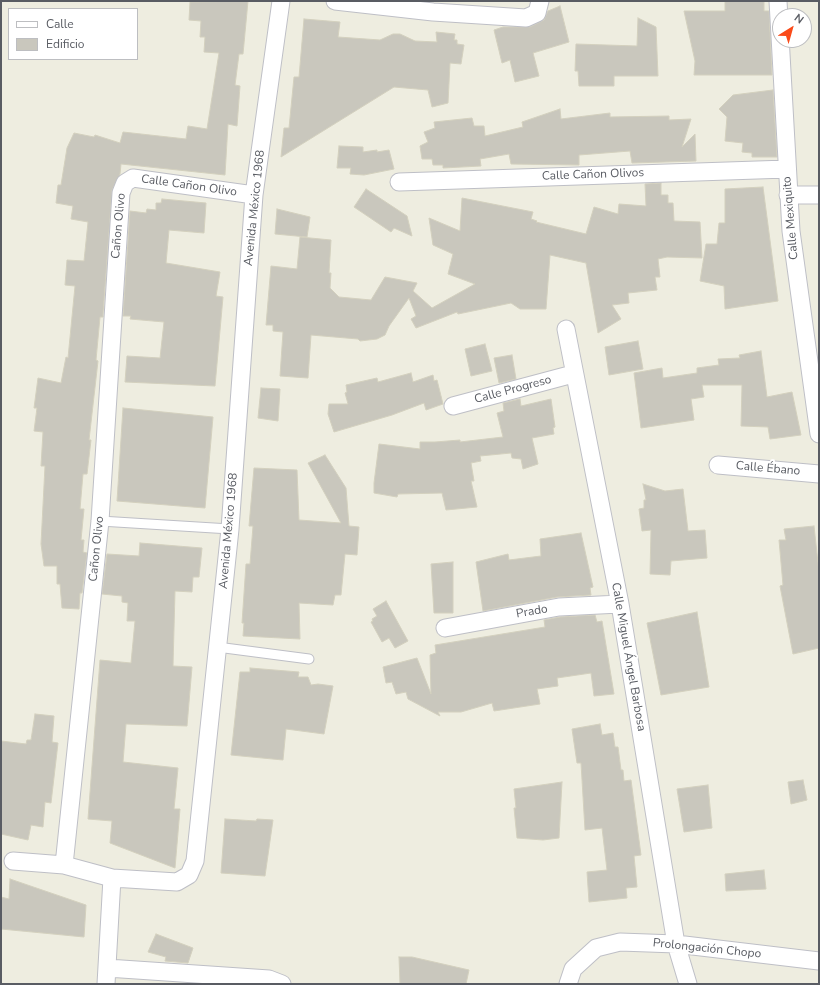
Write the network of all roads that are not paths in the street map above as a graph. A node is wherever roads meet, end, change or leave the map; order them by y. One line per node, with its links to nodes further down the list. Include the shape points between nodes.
1 (281, 1): 9 (street, Avenida México 1968)
2 (335, 1): 5 (street)
3 (540, 1): 5 (street, via 537,13 526,18)
4 (778, 1): 6 (street, Calle Mexiquito)
5 (434, 7)
6 (787, 169): 7 (street, Calle Cañon Olivos); 10 (street, Calle Mexiquito)
7 (399, 182)
8 (124, 183): 9 (street, Calle Cañon Olivo, via 133,178); 18 (street, Cañon Olivo, via 120,193)
9 (254, 195): 19 (street, Avenida México 1968)
10 (788, 195): 11 (street); 15 (street, Calle Mexiquito)
11 (819, 195)
12 (566, 329): 13 (street, Calle Miguel Ángel Barbosa)
13 (574, 374): 14 (street, Calle Progreso); 20 (street, Calle Miguel Ángel Barbosa)
14 (453, 406)
15 (819, 434)
16 (718, 465): 17 (street, Calle Ébano)
17 (819, 474)
18 (100, 522): 19 (lane); 25 (street, Cañon Olivo)
19 (230, 530): 22 (street, Avenida México 1968)
20 (620, 604): 21 (street, Prado, via 559,607); 27 (street, Calle Miguel Ángel Barbosa)
21 (445, 628)
22 (218, 647): 23 (lane); 26 (street, Avenida México 1968, via 195,861 189,875 177,882)
23 (309, 659)
24 (13, 861): 25 (street)
25 (64, 865): 26 (street)
26 (112, 878): 29 (street)
27 (676, 944): 28 (street, Prolongación Chopo); 31 (street, Prolongación Chopo, via 620,942 596,948 573,969); 32 (street, Calle Miguel Ángel Barbosa)
28 (819, 961)
29 (106, 976): 30 (street, via 269,979)
30 (282, 984)
31 (568, 984)
32 (688, 984)

